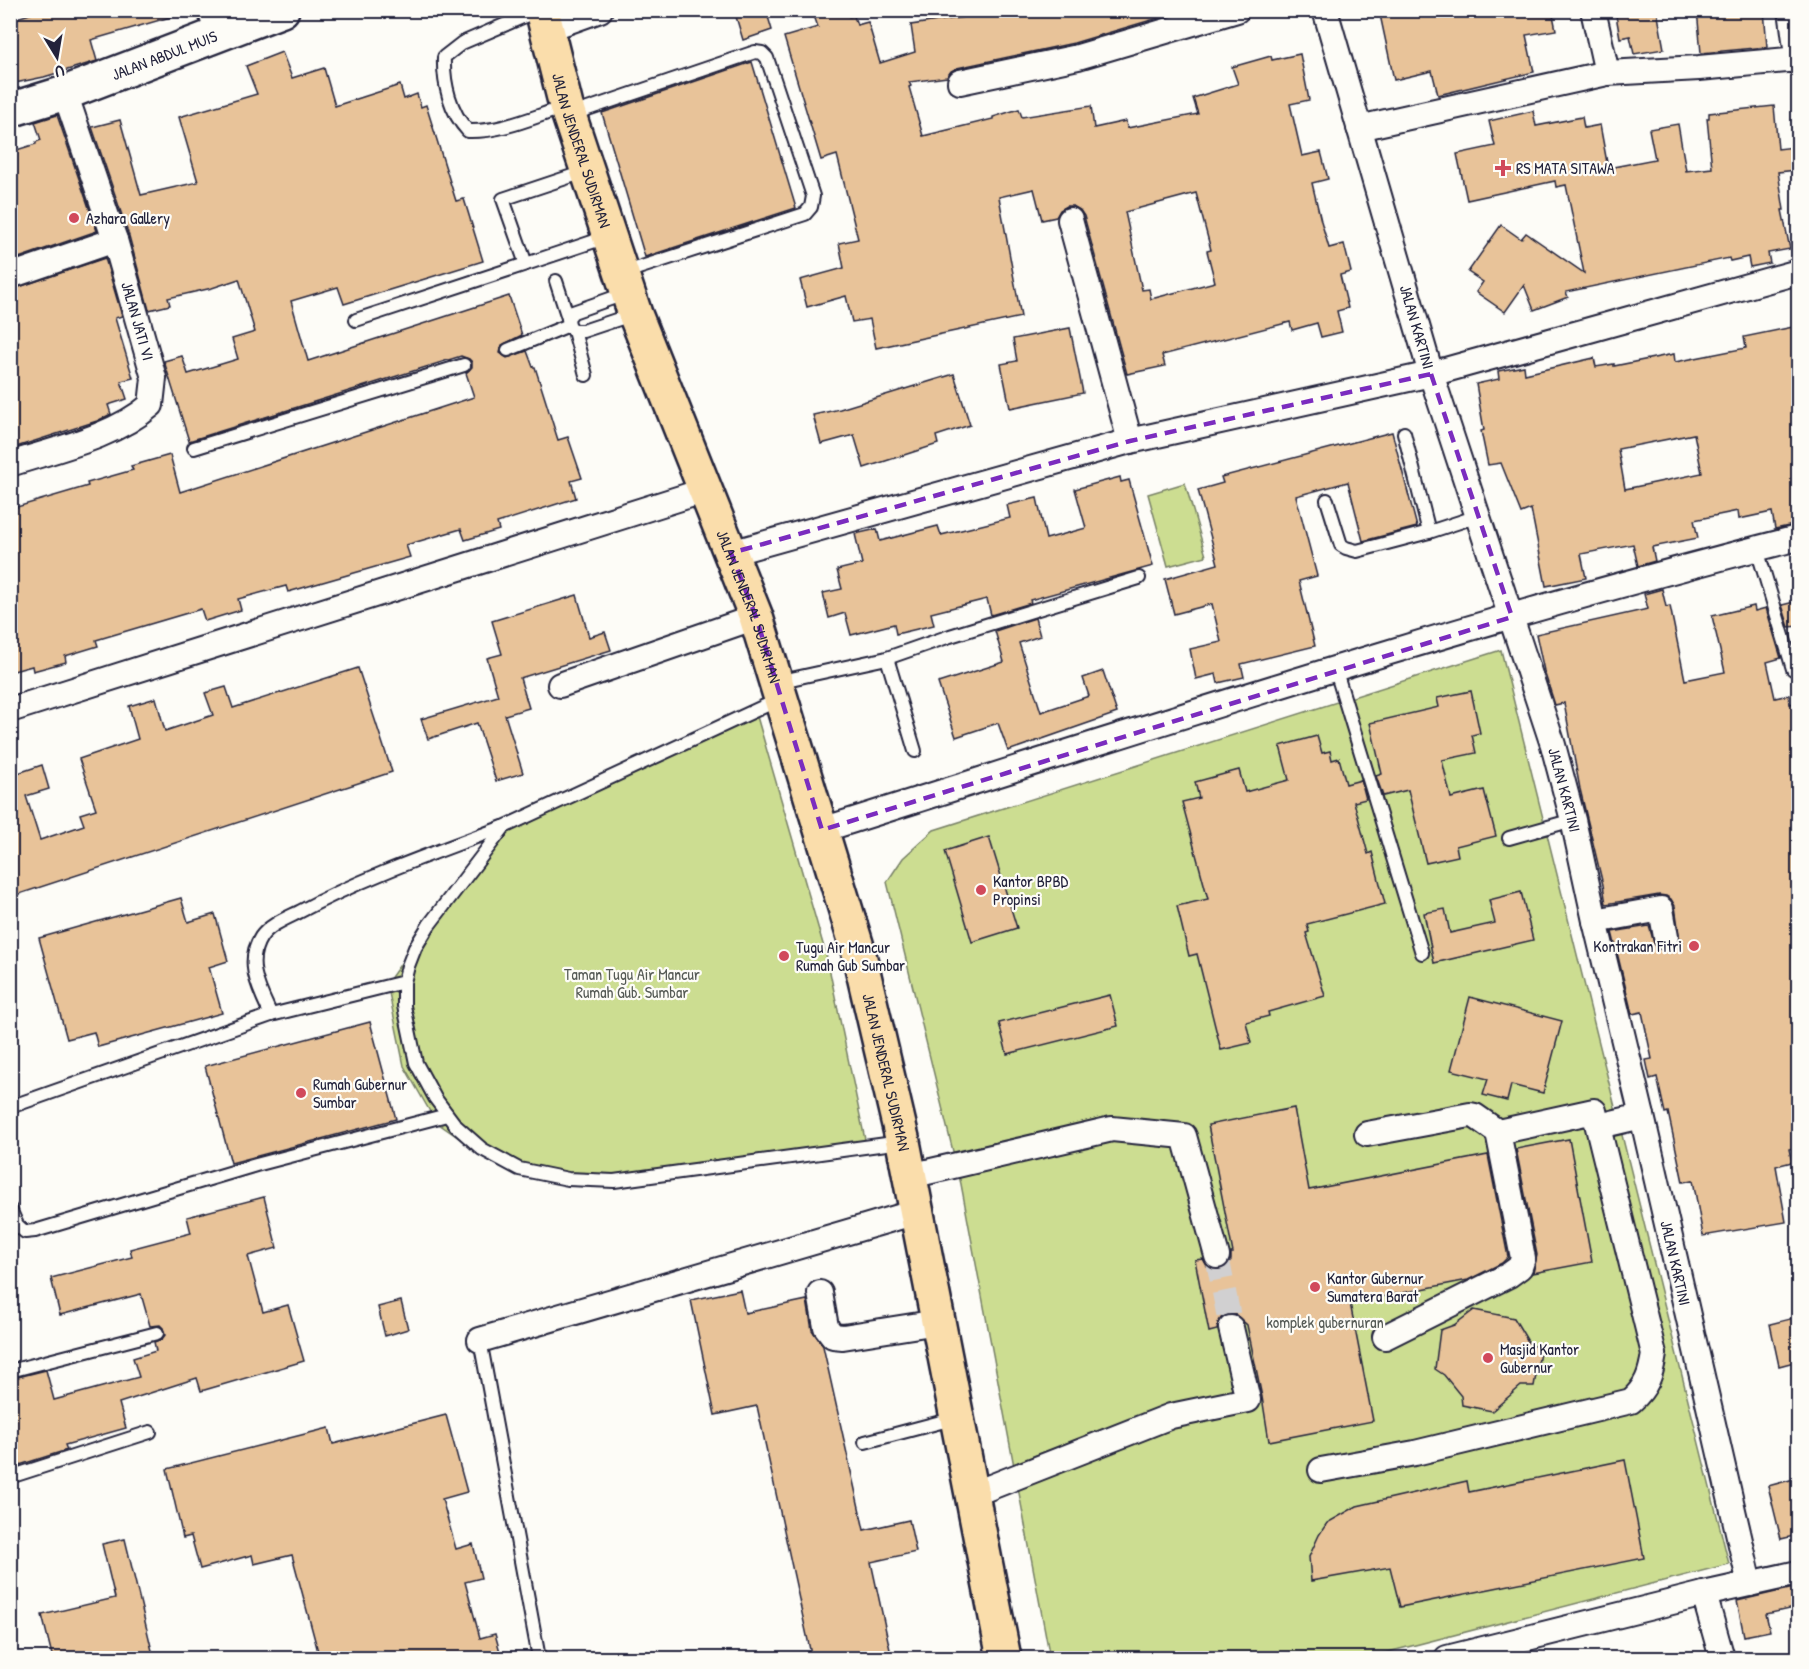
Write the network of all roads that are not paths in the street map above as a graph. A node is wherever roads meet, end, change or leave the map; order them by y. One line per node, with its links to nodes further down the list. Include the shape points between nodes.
1 (282, 10): 8 (street, JALAN ABDUL MUIS)
2 (600, 10): 7 (street)
3 (1237, 10): 11 (street, via 1078,57)
4 (1325, 10): 15 (street, JALAN KARTINI)
5 (1593, 10): 10 (street)
6 (1791, 10): 9 (street)
7 (542, 17): 14 (main road, JALAN JENDERAL SUDIRMAN); 14 (lane, via 462,43 444,57 443,76 458,120 468,131 483,132)
8 (214, 22): 12 (street, JALAN ABDUL MUIS)
9 (1798, 61): 10 (street)
10 (1606, 73): 15 (street)
11 (960, 82)
12 (64, 93): 13 (street, JALAN ABDUL MUIS); 19 (street, JALAN JATI VI)
13 (10, 110)
14 (567, 111): 16 (main road, JALAN JENDERAL SUDIRMAN); 24 (lane, via 755,52 767,58 813,196 811,207 805,214)
15 (1359, 128): 29 (street, JALAN KARTINI)
16 (587, 171): 18 (main road, JALAN JENDERAL SUDIRMAN); 20 (lane, via 503,199)
17 (1070, 220): 32 (street)
18 (608, 237): 20 (lane); 24 (main road, JALAN JENDERAL SUDIRMAN)
19 (115, 240): 22 (street); 34 (street, JALAN JATI VI, via 154,378 151,405 108,432)
20 (526, 264): 25 (lane)
21 (1798, 272): 29 (street)
22 (10, 276)
23 (556, 281): 26 (lane)
24 (628, 294): 26 (lane, via 573,312); 26 (lane, via 583,331); 35 (main road, JALAN JENDERAL SUDIRMAN)
25 (356, 320)
26 (570, 325): 27 (lane); 30 (lane)
27 (508, 350)
28 (464, 365): 33 (lane)
29 (1431, 374): 32 (street); 37 (street, JALAN KARTINI)
30 (586, 375)
31 (1404, 433): 38 (lane)
32 (1130, 441): 41 (street)
33 (194, 448)
34 (10, 464)
35 (706, 490): 41 (main road, JALAN JENDERAL SUDIRMAN); 50 (street)
36 (1327, 500): 38 (lane, via 1339,540 1351,550 1363,551)
37 (1478, 516): 38 (lane); 44 (street, JALAN KARTINI)
38 (1429, 532)
39 (1798, 538): 40 (street)
40 (1757, 549): 44 (street); 47 (lane)
41 (731, 553): 43 (main road, JALAN JENDERAL SUDIRMAN)
42 (1139, 578): 45 (lane)
43 (756, 617): 48 (street); 49 (main road, JALAN JENDERAL SUDIRMAN)
44 (1512, 617): 46 (street); 52 (street, JALAN KARTINI)
45 (887, 658): 49 (lane); 51 (lane)
46 (1335, 668): 54 (street); 58 (lane)
47 (1793, 669)
48 (560, 685)
49 (779, 691): 53 (lane); 54 (main road, JALAN JENDERAL SUDIRMAN)
50 (10, 710)
51 (915, 751)
52 (1573, 820): 55 (lane); 56 (street, JALAN KARTINI)
53 (504, 827): 59 (lane, via 429,925 415,948); 60 (lane, via 358,883 272,926 261,936 254,960 258,987)
54 (822, 830): 67 (main road, JALAN JENDERAL SUDIRMAN, via 858,950)
55 (1509, 838)
56 (1595, 921): 57 (street, via 1661,909); 63 (street, JALAN KARTINI)
57 (1666, 937)
58 (1422, 953)
59 (404, 982): 60 (lane); 62 (lane, via 406,1022 416,1063)
60 (271, 1015): 61 (lane)
61 (10, 1107)
62 (447, 1115): 67 (lane, via 468,1138 510,1165 587,1181 614,1181); 69 (lane, via 256,1165 35,1232 25,1232 17,1225)
63 (1642, 1116): 64 (street); 86 (street, JALAN KARTINI)
64 (1599, 1126): 65 (street, via 1591,1110); 82 (street, via 1654,1354 1650,1377 1639,1394 1631,1401 1425,1451)
65 (1498, 1132): 66 (street, via 1470,1115); 76 (street, via 1523,1258 1520,1268)
66 (1367, 1134)
67 (903, 1142): 68 (main road, JALAN JENDERAL SUDIRMAN)
68 (910, 1176): 70 (main road, JALAN JENDERAL SUDIRMAN); 71 (street, via 1112,1129 1184,1136)
69 (10, 1209)
70 (916, 1212): 73 (main road, JALAN JENDERAL SUDIRMAN); 77 (street)
71 (1217, 1256)
72 (820, 1293): 73 (street, via 826,1327 833,1336)
73 (938, 1322): 79 (main road, JALAN JENDERAL SUDIRMAN)
74 (1231, 1328): 84 (street, via 1248,1400 1171,1416)
75 (157, 1333): 78 (lane)
76 (1385, 1337)
77 (480, 1340): 89 (lane)
78 (10, 1371)
79 (957, 1418): 81 (lane); 84 (main road, JALAN JENDERAL SUDIRMAN)
80 (150, 1432): 83 (lane)
81 (865, 1442)
82 (1321, 1470)
83 (10, 1477)
84 (973, 1494): 90 (main road, JALAN JENDERAL SUDIRMAN)
85 (1798, 1573): 86 (street)
86 (1750, 1584): 87 (street)
87 (1704, 1594): 88 (street); 92 (street)
88 (1485, 1654): 91 (street)
89 (539, 1659)
90 (1004, 1659)
91 (1447, 1659)
92 (1722, 1659)

